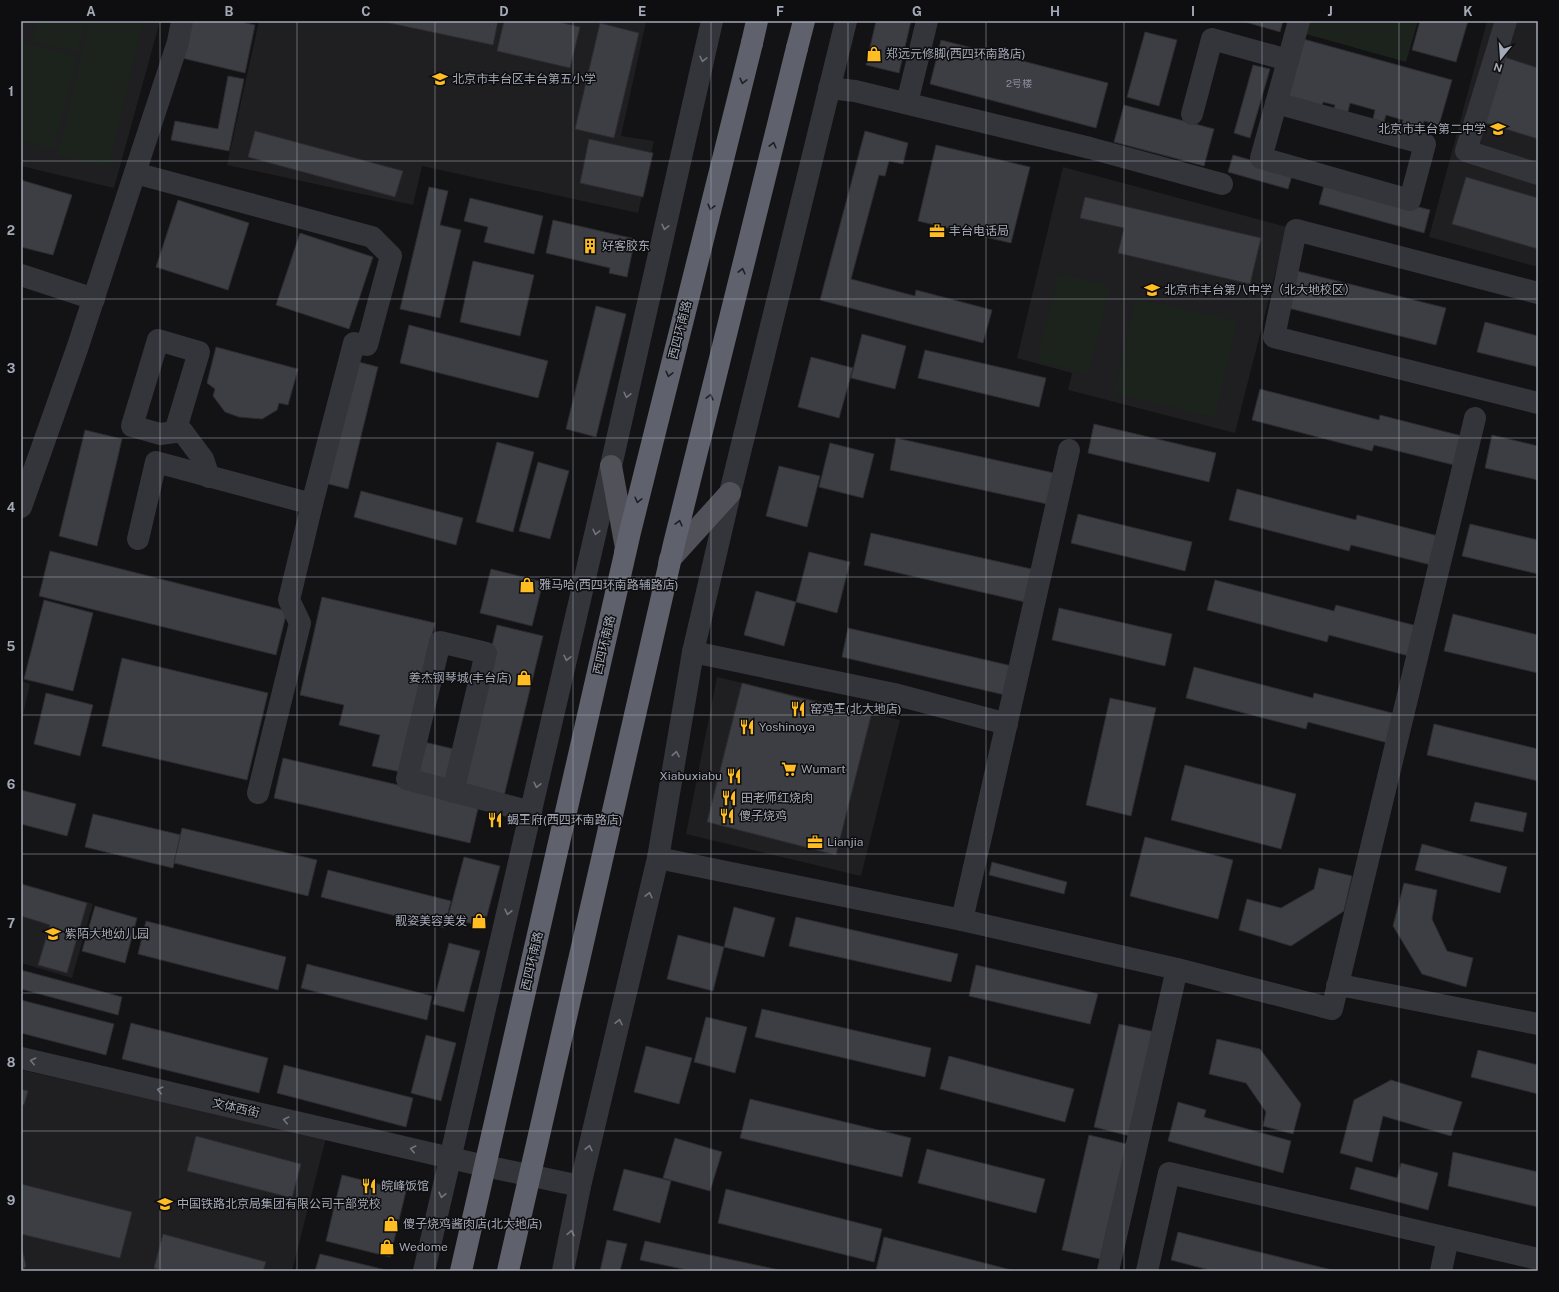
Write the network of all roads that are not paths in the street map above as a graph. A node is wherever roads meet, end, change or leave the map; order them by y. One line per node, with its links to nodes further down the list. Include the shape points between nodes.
1 (182, 21): 14 (street, via 178,42)
2 (712, 21): 24 (street, 西四环南路, one-way to 24)
3 (757, 21): 48 (highway, 西四环南路, one-way to 48, bridge, via 630,532)
4 (804, 21): 49 (highway, one-way to 4, bridge, via 674,544)
5 (846, 21): 10 (street)
6 (927, 21): 11 (street)
7 (1299, 21): 9 (street)
8 (1506, 21): 15 (street, via 1466,151)
9 (1288, 60): 12 (street); 13 (street, via 1212,39)
10 (829, 88): 11 (street, via 855,90); 26 (street)
11 (907, 103): 16 (street)
12 (1276, 103): 12 (street, via 1261,158 1410,200 1425,144)
13 (1192, 114)
14 (135, 173): 19 (street); 27 (street, via 372,238 391,256 367,346 354,343)
15 (1538, 174)
16 (1222, 184)
17 (21, 275): 19 (street)
18 (1538, 293): 20 (street, via 1296,230 1274,337)
19 (94, 299): 28 (street)
20 (1538, 403)
21 (1475, 418): 38 (street)
22 (175, 432): 25 (street, via 182,431 203,459)
23 (1069, 450): 31 (street)
24 (611, 466): 34 (street, 西四环南路, one-way to 34); 42 (main road, 西四环南路, via 626,548)
25 (209, 477): 27 (street); 29 (street, via 156,462)
26 (730, 492): 30 (street); 43 (main road, via 670,559)
27 (312, 504): 33 (street, via 289,600 300,623)
28 (21, 507)
29 (138, 538)
30 (693, 652): 31 (street, via 894,694); 35 (street, one-way to 30)
31 (1006, 724): 36 (street)
32 (453, 792): 32 (street, via 407,779 440,642 486,653); 34 (street)
33 (258, 793)
34 (531, 812): 41 (street, 西四环南路, one-way to 41)
35 (658, 858): 36 (street); 44 (street, one-way to 35)
36 (962, 920): 37 (street)
37 (1177, 969): 38 (street, via 1332,1009); 51 (street)
38 (1337, 986): 39 (street)
39 (1538, 1024)
40 (21, 1058): 41 (street, 文体西街, one-way to 40)
41 (451, 1158): 42 (street, 文体西街); 47 (street, 西四环南路, one-way to 47)
42 (485, 1166): 43 (street, 文体西街); 48 (main road, 西四环南路)
43 (530, 1176): 44 (street, 文体西街); 49 (main road)
44 (580, 1186): 50 (street, one-way to 44)
45 (1448, 1238): 46 (street); 52 (street, via 1169,1173); 53 (street)
46 (1538, 1259)
47 (424, 1271)
48 (461, 1271)
49 (508, 1271)
50 (563, 1271)
51 (1108, 1271)
52 (1148, 1271)
53 (1441, 1271)

